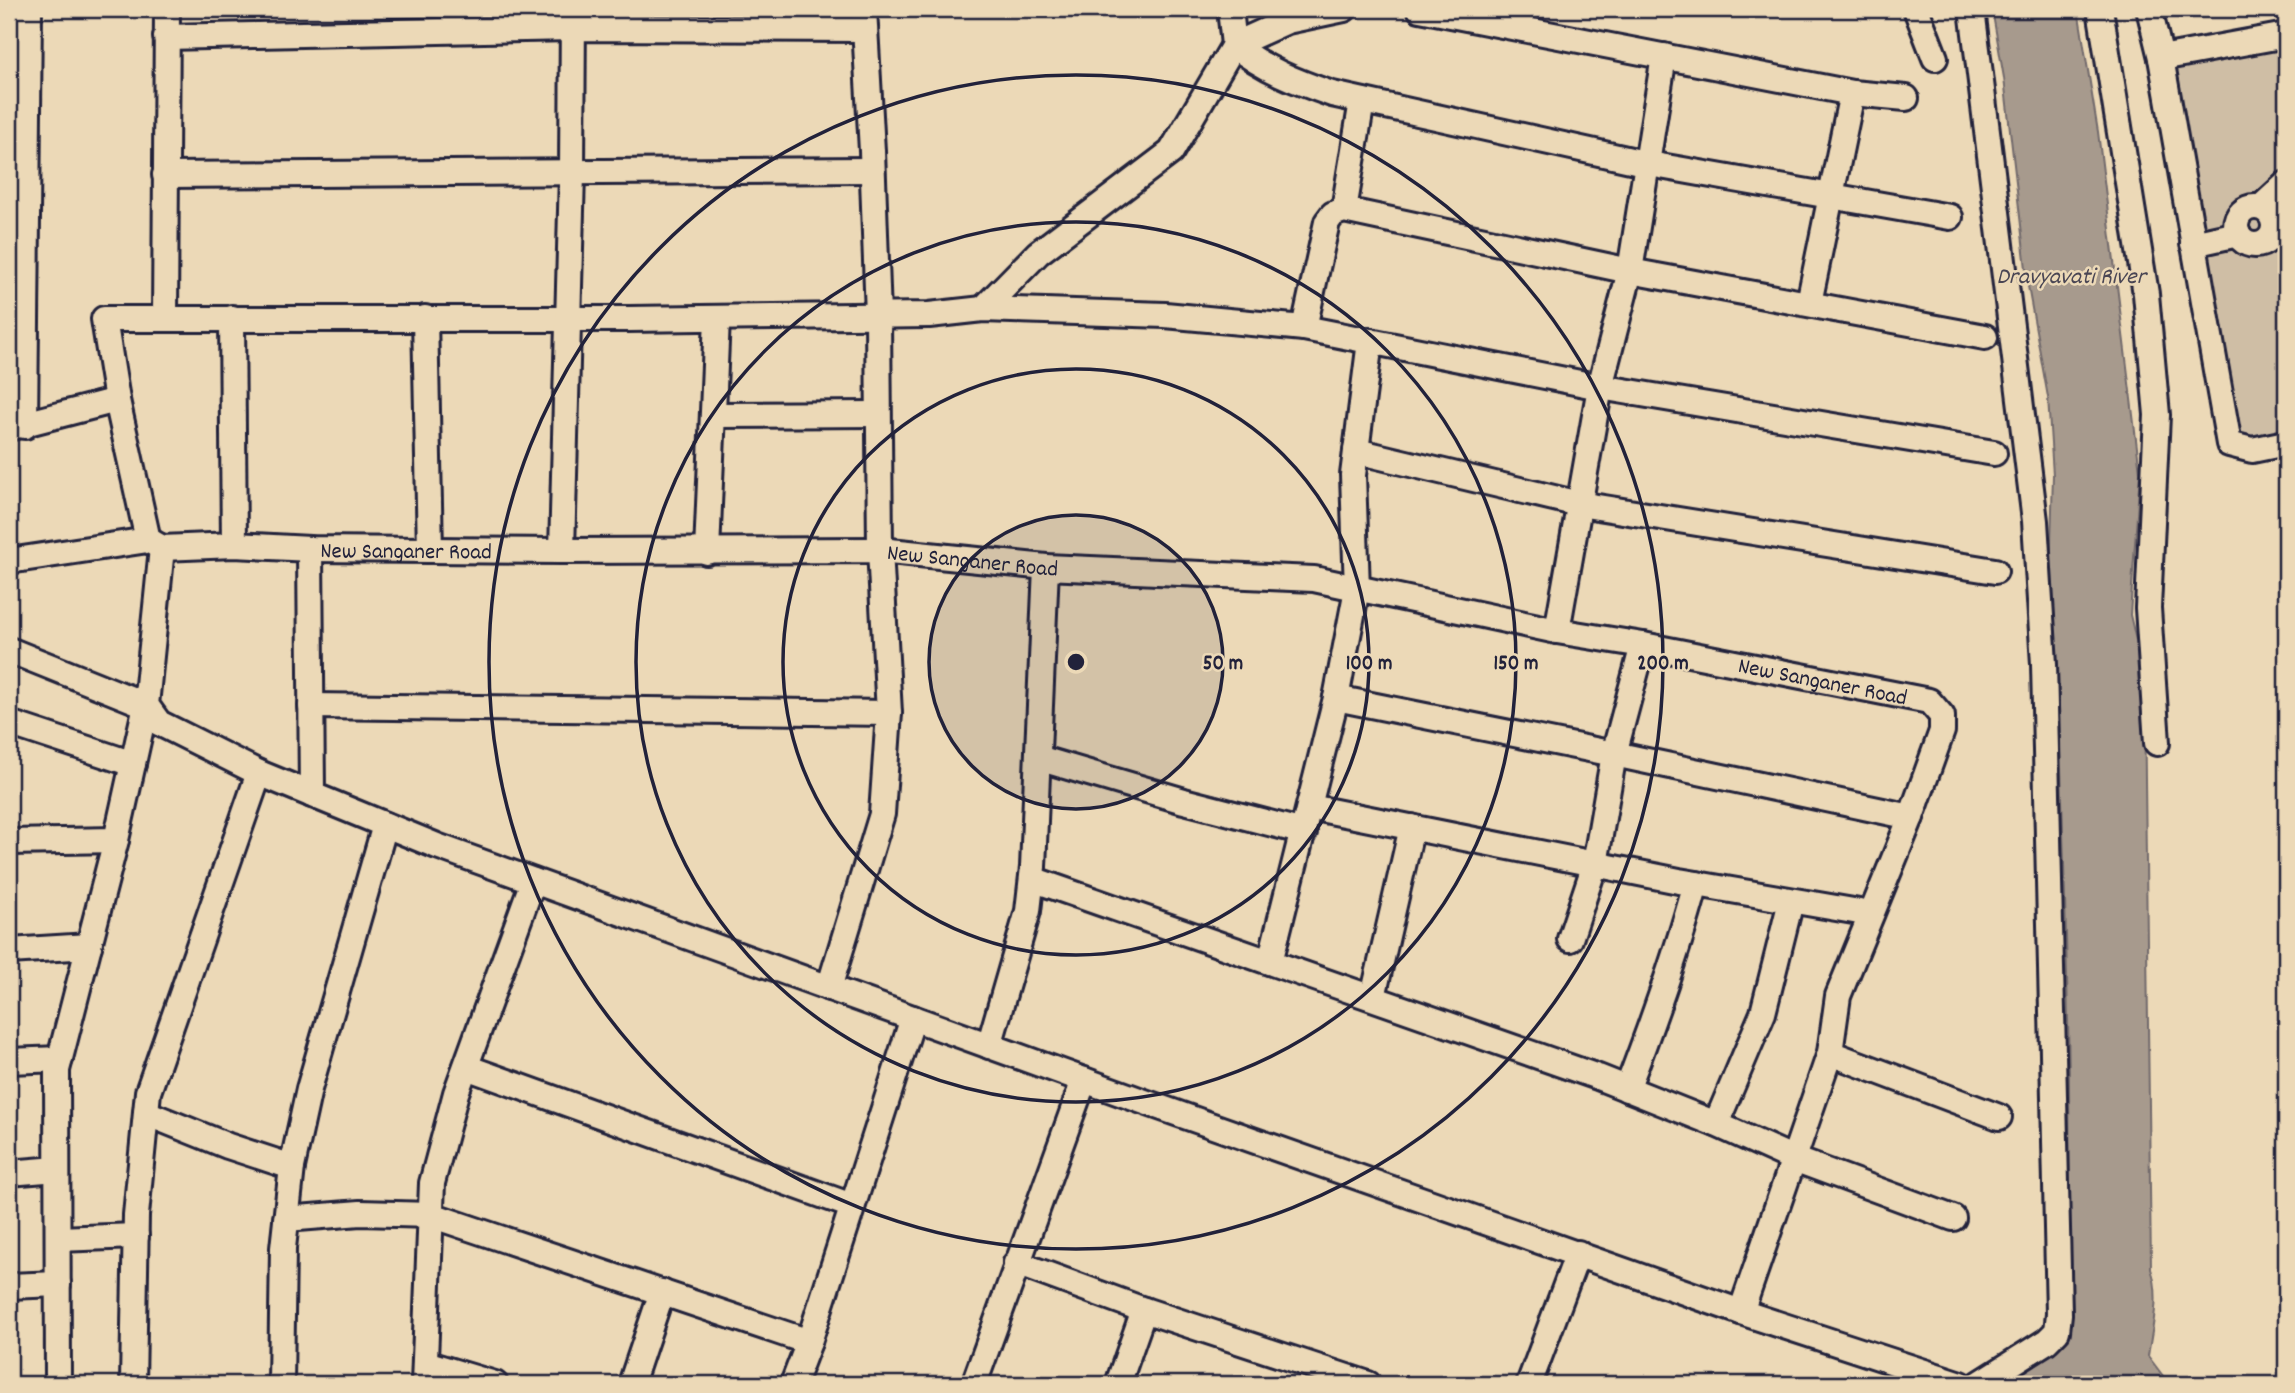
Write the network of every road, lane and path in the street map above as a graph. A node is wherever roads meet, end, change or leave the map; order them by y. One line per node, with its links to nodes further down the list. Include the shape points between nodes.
1 (29, 9): 20 (street)
2 (167, 9): 15 (street)
3 (1230, 9): 16 (street)
4 (1344, 9): 11 (street)
5 (1420, 9): 10 (street)
6 (1916, 9): 18 (street)
7 (1972, 9): 142 (street, via 2035,521 2044,664 2059,1314 2057,1331 2047,1341)
8 (2100, 9): 76 (street, via 2146,295 2157,415 2148,608)
9 (2148, 9): 19 (street)
10 (1456, 12): 17 (street)
11 (1305, 13): 16 (street)
12 (573, 18): 13 (street); 15 (street); 26 (street)
13 (864, 19): 25 (street)
14 (2286, 35): 19 (street)
15 (166, 37): 27 (street)
16 (1234, 45): 23 (street, via 1284,76); 38 (street, via 1171,152 1038,253)
17 (1664, 56): 21 (street); 24 (street)
18 (1935, 58)
19 (2161, 58): 34 (street)
20 (18, 88): 52 (street)
21 (1852, 93): 22 (street); 29 (street)
22 (1906, 98)
23 (1362, 101): 24 (street); 31 (street)
24 (1648, 164): 29 (street); 36 (street)
25 (873, 170): 26 (street); 39 (street)
26 (572, 173): 27 (street); 44 (street)
27 (166, 175): 41 (street)
28 (2286, 184): 30 (street)
29 (1829, 197): 32 (street); 37 (street)
30 (2261, 207): 33 (street, via 2248,208 2239,216); 35 (street, via 2274,220)
31 (1344, 210): 36 (street); 45 (street, via 1326,222)
32 (1950, 217)
33 (2238, 234): 34 (street); 35 (street, via 2247,243)
34 (2193, 244): 53 (street, via 2228,444 2252,450)
35 (2276, 247)
36 (1630, 271): 37 (street); 48 (street)
37 (1809, 303): 46 (street)
38 (982, 309): 39 (street); 45 (street, via 1166,315)
39 (878, 316): 40 (street); 50 (street)
40 (718, 317): 44 (street); 51 (street)
41 (164, 318): 42 (street); 49 (street, via 104,319)
42 (232, 318): 43 (street); 58 (street)
43 (425, 318): 44 (street); 60 (street)
44 (568, 318): 62 (street)
45 (1304, 328): 47 (street)
46 (1985, 337)
47 (1370, 341): 48 (street); 54 (street)
48 (1600, 387): 55 (street); 56 (street)
49 (117, 400): 52 (street); 57 (street)
50 (878, 414): 51 (street); 61 (street)
51 (713, 415): 63 (street)
52 (17, 427)
53 (2286, 443)
54 (1356, 451): 56 (street); 67 (street)
55 (1994, 453)
56 (1579, 504): 66 (street); 68 (street)
57 (155, 544): 58 (street, New Sanganer Road); 64 (street, New Sanganer Road); 72 (street)
58 (234, 545): 59 (street, New Sanganer Road)
59 (310, 549): 60 (street, New Sanganer Road); 73 (street)
60 (430, 550): 62 (street, New Sanganer Road)
61 (880, 550): 63 (street, New Sanganer Road); 65 (street, New Sanganer Road); 74 (street)
62 (562, 551): 63 (street, New Sanganer Road)
63 (707, 552)
64 (9, 561)
65 (1046, 567): 67 (street, New Sanganer Road, via 1314,579); 78 (street)
66 (1995, 571)
67 (1357, 589): 68 (street, New Sanganer Road); 71 (street)
68 (1557, 631): 69 (street, New Sanganer Road)
69 (1643, 645): 77 (street); 83 (street, New Sanganer Road, via 1929,701 1942,716 1942,731)
70 (9, 650): 72 (street)
71 (1336, 698): 77 (street); 82 (street)
72 (146, 705): 79 (street); 80 (street, via 159,723)
73 (311, 706): 74 (street); 81 (street)
74 (889, 713): 99 (street, via 882,814)
75 (9, 723): 79 (street)
76 (2157, 743)
77 (1615, 754): 83 (street); 89 (street)
78 (1038, 758): 86 (street); 90 (street)
79 (133, 764): 87 (street)
80 (259, 773): 81 (street); 109 (street, via 148,1092)
81 (313, 795): 84 (street)
82 (1310, 807): 85 (street); 86 (street)
83 (1911, 817): 94 (street)
84 (385, 825): 91 (street); 113 (street, via 309,1089)
85 (1412, 827): 89 (street); 100 (street)
86 (1304, 832): 98 (street)
87 (116, 840): 88 (street); 96 (street)
88 (9, 842)
89 (1595, 864): 92 (street); 95 (street)
90 (1032, 879): 98 (street); 102 (street, via 1028,911)
91 (533, 881): 99 (street); 106 (street)
92 (1696, 884): 93 (street); 108 (street, via 1656,1014)
93 (1791, 901): 94 (street); 111 (street, via 1763,1013)
94 (1871, 914): 103 (street, via 1838,996)
95 (1570, 939)
96 (89, 946): 97 (street); 104 (street)
97 (9, 951)
98 (1270, 962): 100 (street)
99 (829, 988): 101 (street)
100 (1373, 997): 108 (street)
101 (913, 1018): 102 (street); 116 (street)
102 (989, 1046): 107 (street)
103 (1830, 1053): 110 (street); 112 (street)
104 (60, 1059): 105 (street); 114 (street)
105 (9, 1061)
106 (466, 1068): 116 (street); 117 (street, via 432,1183)
107 (1084, 1080): 122 (street); 123 (street)
108 (1627, 1089): 111 (street)
109 (146, 1113): 113 (street); 120 (street)
110 (1999, 1117)
111 (1716, 1124): 112 (street)
112 (1794, 1159): 118 (street); 128 (street)
113 (292, 1167): 119 (street)
114 (57, 1169): 115 (street); 121 (street)
115 (9, 1173)
116 (852, 1206): 129 (street)
117 (431, 1215): 119 (street, via 360,1213); 126 (street); 130 (street)
118 (1953, 1218)
119 (286, 1219): 133 (street)
120 (136, 1236): 121 (street); 132 (street)
121 (58, 1239): 124 (street)
122 (1578, 1253): 128 (street); 140 (street)
123 (1016, 1263): 127 (street); 137 (street)
124 (58, 1284): 125 (street); 131 (street)
125 (9, 1286)
126 (662, 1292): 129 (street); 135 (street)
127 (1144, 1310): 138 (street); 139 (street)
128 (1741, 1312): 141 (street)
129 (809, 1342): 136 (street)
130 (425, 1374): 134 (street)
131 (58, 1384)
132 (133, 1384)
133 (281, 1384)
134 (495, 1384)
135 (631, 1384)
136 (793, 1384)
137 (974, 1384)
138 (1118, 1384)
139 (1368, 1384)
140 (1529, 1384)
141 (1961, 1384)
142 (1979, 1384)

